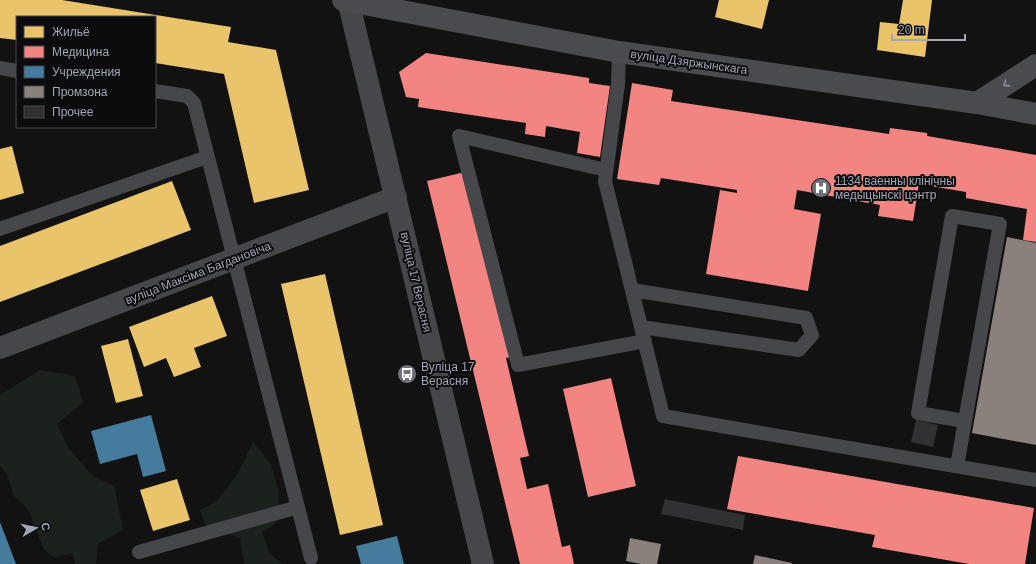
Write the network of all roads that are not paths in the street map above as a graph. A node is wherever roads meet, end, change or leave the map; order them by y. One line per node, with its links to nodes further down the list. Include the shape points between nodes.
1 (347, 0): 2 (main road, вуліца Дзяржынскага); 11 (street, вуліца 17 Верасня)
2 (619, 52): 7 (main road, вуліца Дзяржынскага); 10 (lane, via 618,84)
3 (1036, 65): 7 (main road, one-way to 7)
4 (0, 68): 5 (lane)
5 (16, 71)
6 (156, 91): 9 (lane, via 187,96 194,103)
7 (977, 103): 8 (main road, вуліца Дзяржынскага)
8 (1036, 114)
9 (207, 157): 12 (lane); 13 (lane)
10 (606, 170): 14 (lane, via 605,181); 16 (lane, via 459,136 518,365)
11 (396, 197): 13 (street, вуліца Максіма Багдановіча); 24 (street, вуліца 17 Верасня)
12 (0, 229)
13 (234, 259): 17 (street, вуліца Максіма Багдановіча); 21 (lane)
14 (632, 290): 15 (lane); 15 (lane, via 806,318 812,335 799,350)
15 (641, 327): 16 (lane)
16 (645, 341): 19 (lane, via 663,416)
17 (0, 348)
18 (964, 421): 18 (lane, via 1000,224 952,216 918,413); 19 (lane)
19 (957, 466): 20 (lane)
20 (1036, 480)
21 (298, 507): 22 (lane); 23 (lane)
22 (140, 552)
23 (311, 558)
24 (484, 564)

